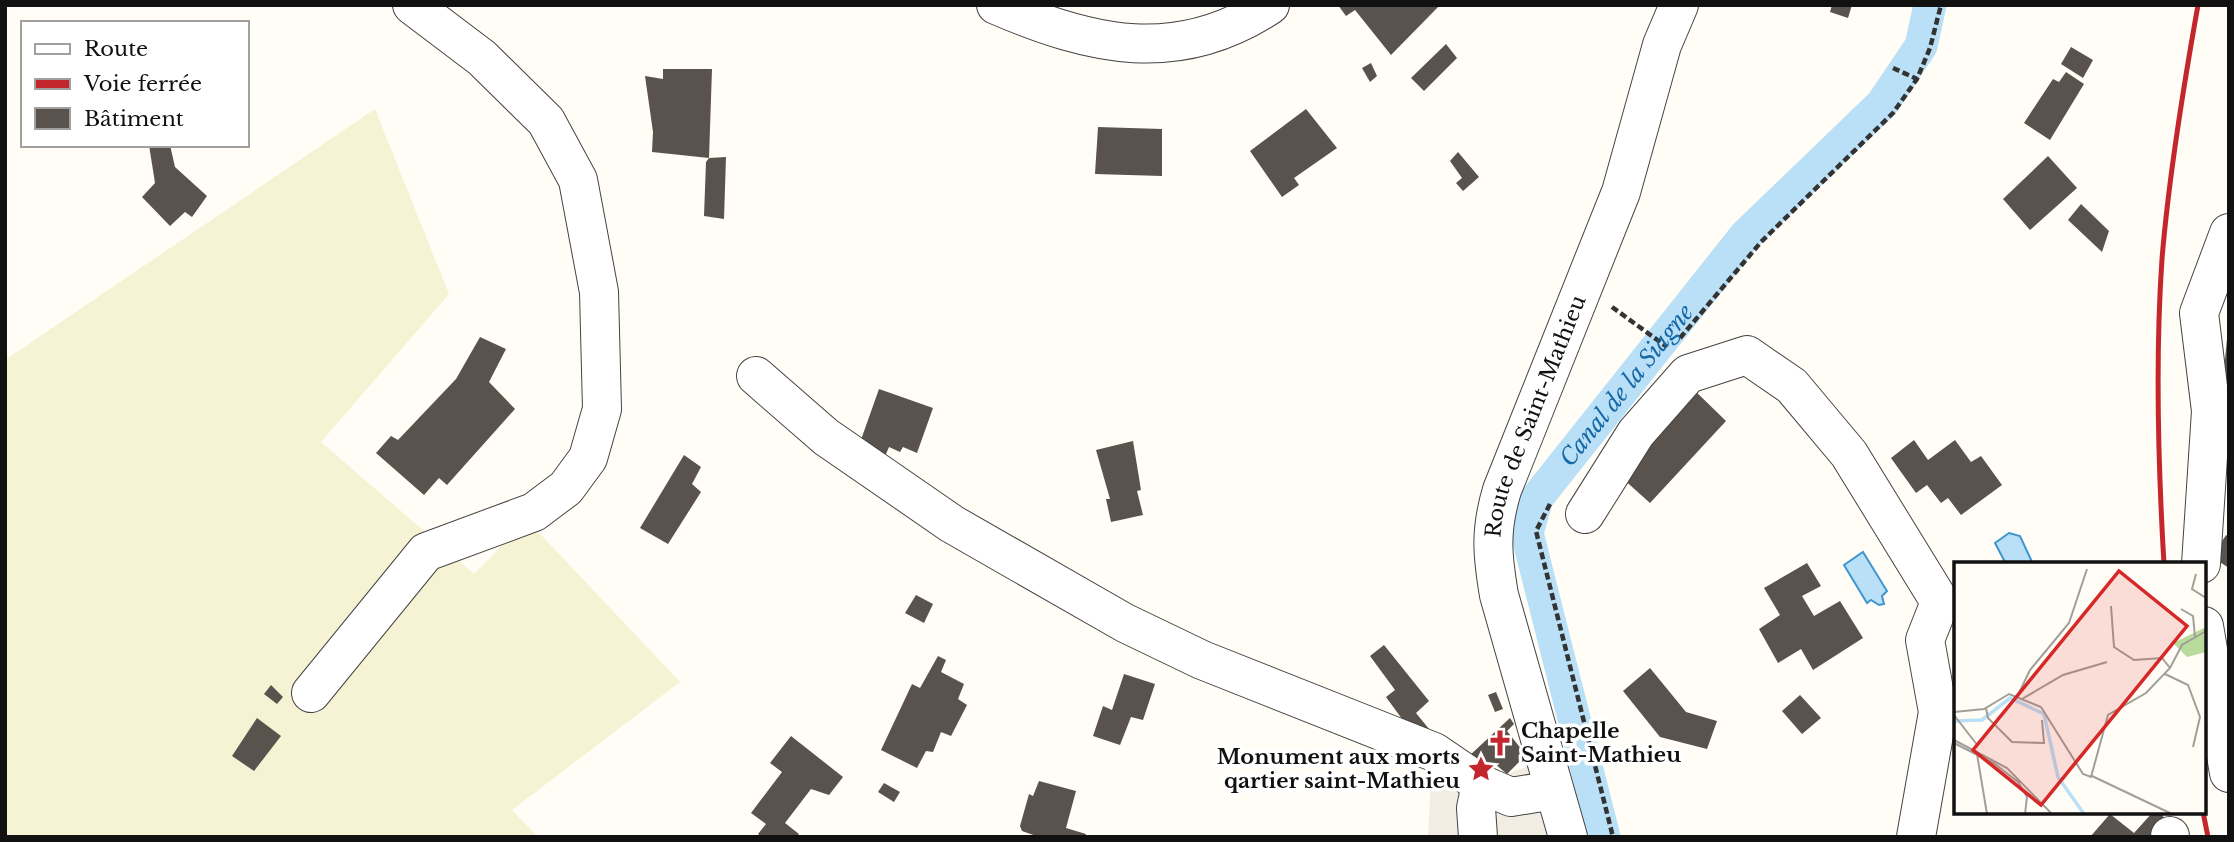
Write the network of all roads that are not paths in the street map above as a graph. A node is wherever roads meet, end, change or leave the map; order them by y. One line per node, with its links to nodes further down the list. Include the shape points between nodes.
1 (412, 5): 10 (street, via 482,58 546,121 578,180 599,292 603,409 588,458 566,488 534,512 426,552)
2 (996, 5): 3 (street, via 1098,41 1150,46 1196,38 1248,20)
3 (1270, 5)
4 (1679, 5): 13 (street, Route de Saint-Mathieu, via 1662,45 1621,192 1492,524 1499,594)
5 (2229, 233): 8 (street, via 2199,313 2211,411)
6 (756, 376): 12 (street, via 826,437 952,524 1125,624 1202,660 1434,752)
7 (1585, 514): 16 (street, via 1636,433 1688,374 1747,355 1792,386 1849,454 1940,602 1926,640 1938,712)
8 (2202, 562)
9 (2206, 638): 11 (street)
10 (311, 693)
11 (2229, 773)
12 (1481, 784): 13 (street, via 1511,797); 14 (street, via 1476,808)
13 (1554, 790): 15 (street, Route de Saint-Mathieu)
14 (1478, 837)
15 (1568, 837)
16 (1916, 837)

